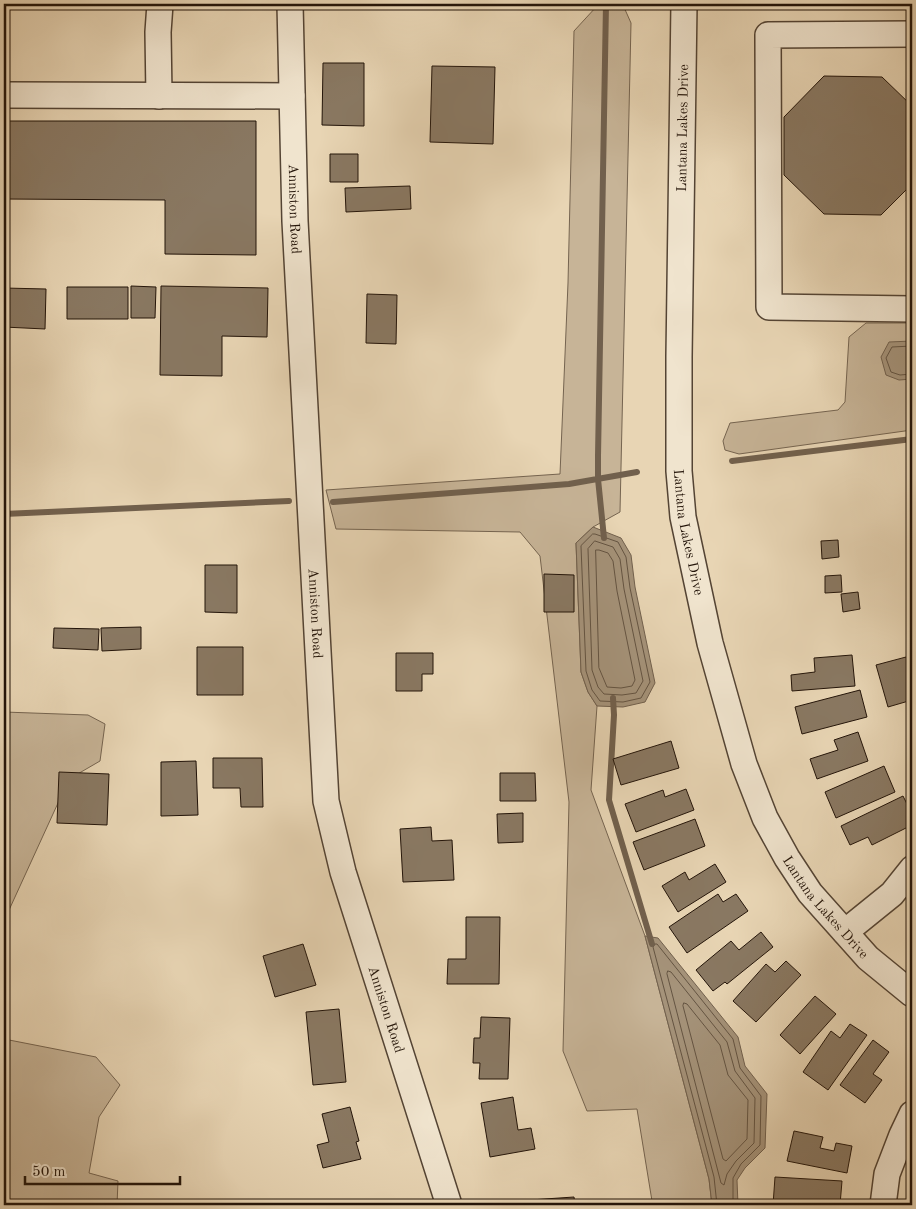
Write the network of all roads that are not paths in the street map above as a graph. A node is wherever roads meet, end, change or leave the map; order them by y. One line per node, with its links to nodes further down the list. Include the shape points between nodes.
1 (160, 4): 6 (street)
2 (290, 4): 7 (street, Anniston Road)
3 (684, 4): 10 (street, Lantana Lakes Drive, via 679,357 683,517 710,643 744,764 765,818 810,894)
4 (912, 34): 8 (street, via 768,35 769,306)
5 (4, 95): 6 (street)
6 (159, 96): 7 (street)
7 (292, 96): 13 (street, Anniston Road, via 295,229 326,801 343,872)
8 (912, 309)
9 (912, 869): 10 (street, via 892,894)
10 (845, 932): 11 (street, Lantana Lakes Drive, via 868,958)
11 (912, 994)
12 (912, 1114): 14 (street, via 887,1174)
13 (449, 1205)
14 (883, 1205)

